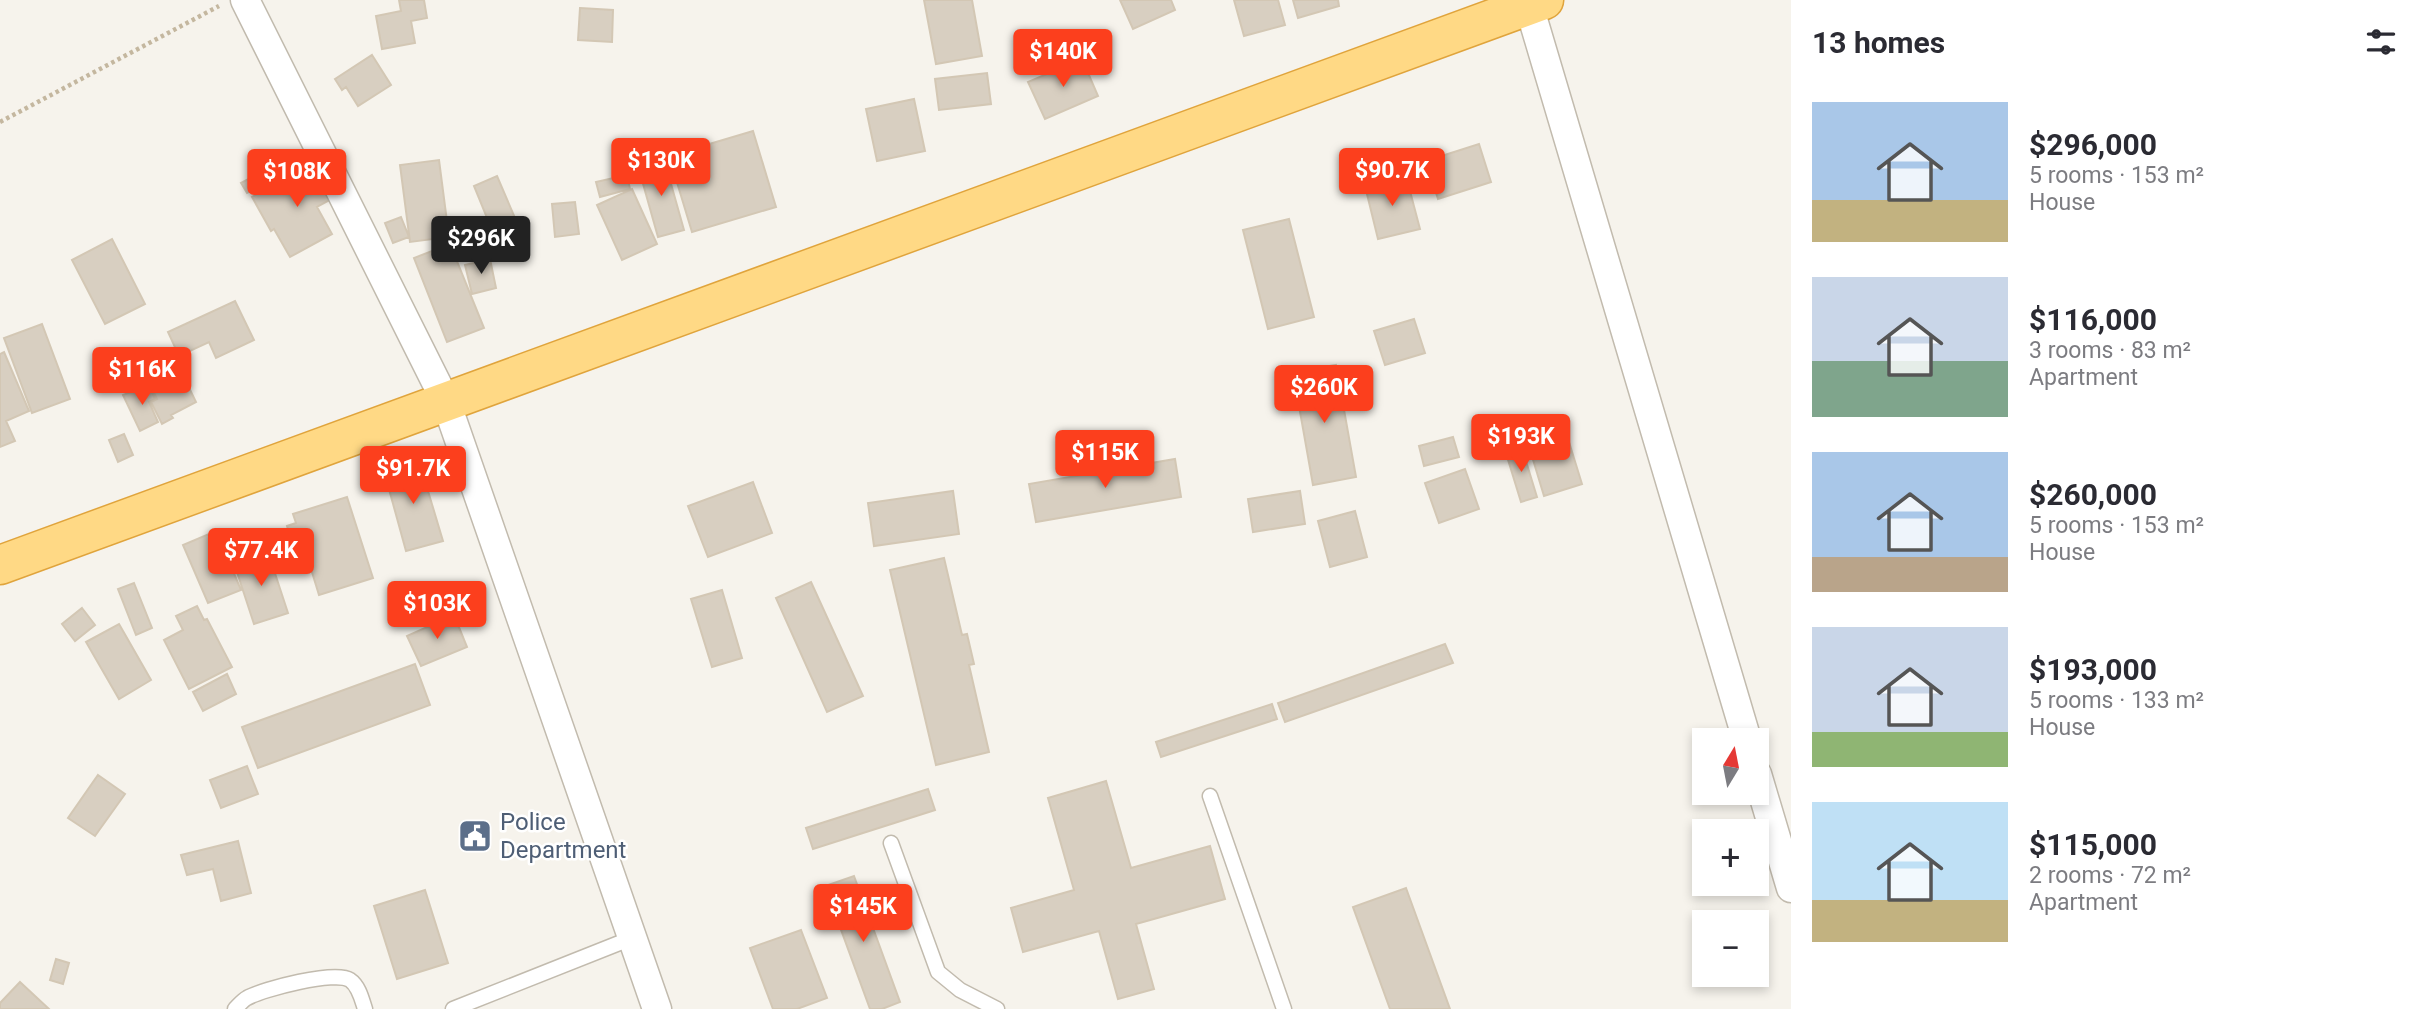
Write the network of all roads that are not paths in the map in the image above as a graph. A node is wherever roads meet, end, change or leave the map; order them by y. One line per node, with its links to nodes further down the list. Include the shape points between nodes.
1 (245, 0): 3 (street)
2 (1537, 3): 3 (highway); 5 (street)
3 (446, 402): 4 (highway); 10 (street)
4 (0, 565)
5 (1744, 728)
6 (1210, 796): 16 (lane)
7 (1766, 805): 9 (street)
8 (891, 843): 15 (lane, via 938,972 960,990)
9 (1791, 888)
10 (632, 938): 13 (lane); 14 (street)
11 (235, 1009): 12 (lane, via 246,998 301,981 338,976 356,985)
12 (365, 1009)
13 (453, 1009)
14 (657, 1009)
15 (997, 1009)
16 (1284, 1009)

